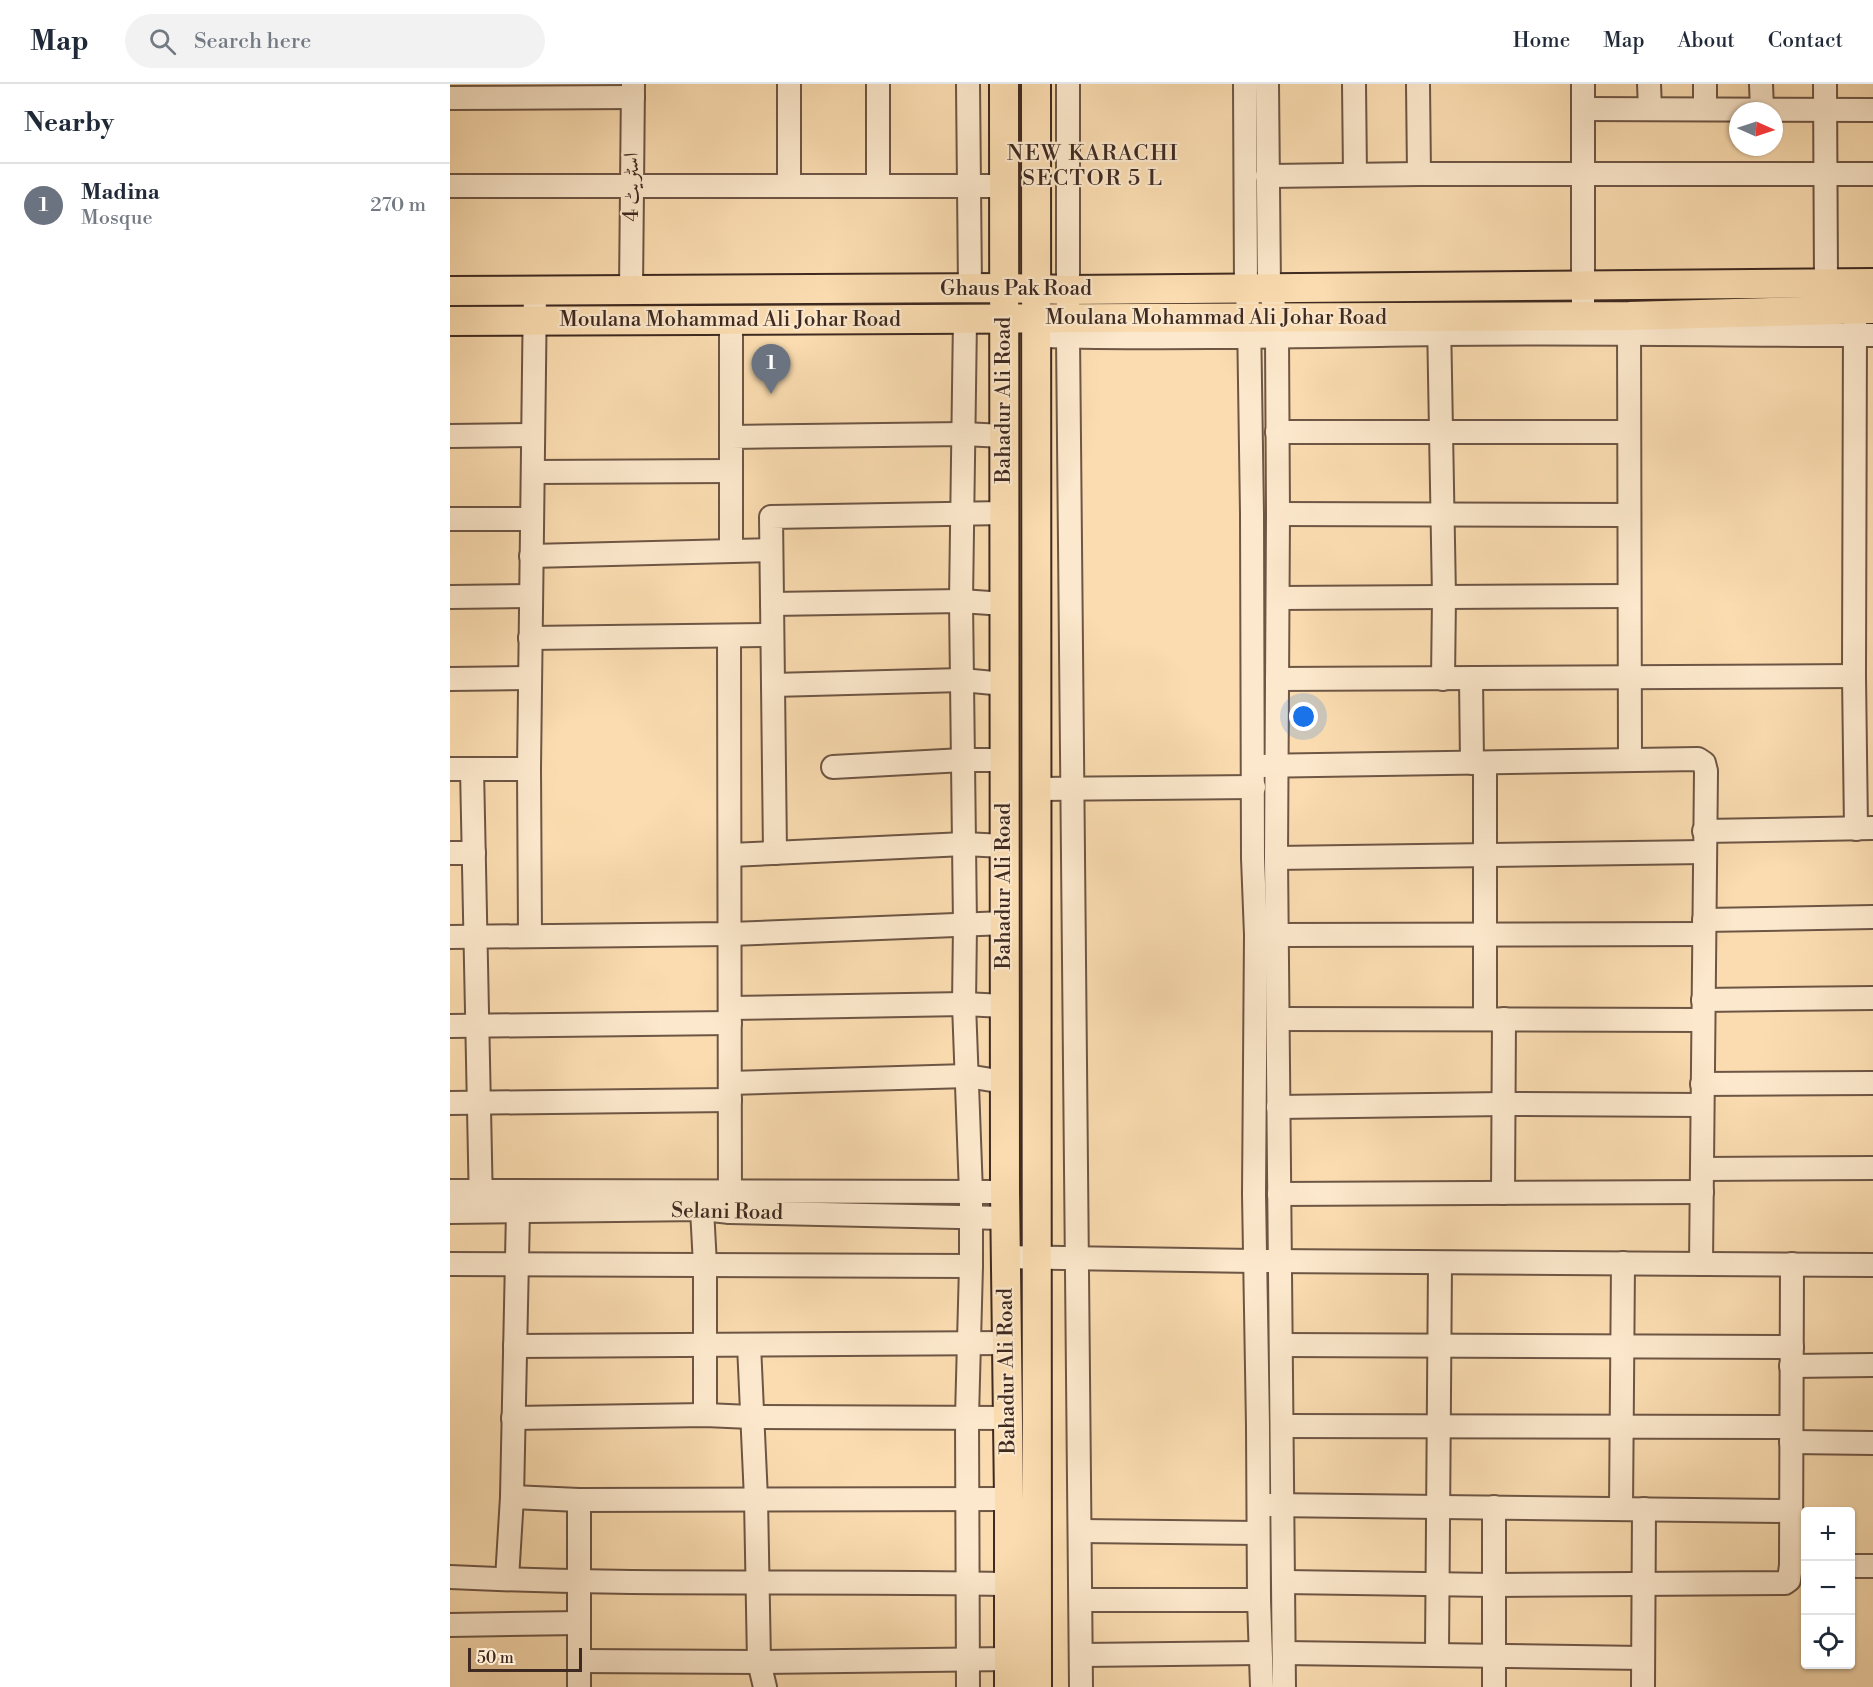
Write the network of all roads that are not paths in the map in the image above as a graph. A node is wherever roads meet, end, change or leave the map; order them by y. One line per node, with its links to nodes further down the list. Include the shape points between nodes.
1 (789, 84): 36 (street)
2 (878, 84): 37 (street)
3 (968, 84): 38 (street)
4 (1004, 84): 39 (main road, Bahadur Ali Road)
5 (1036, 84): 46 (main road, Bahadur Ali Road)
6 (1068, 84): 49 (street)
7 (1245, 84): 43 (street)
8 (1267, 84): 33 (street)
9 (1354, 84): 29 (street)
10 (1419, 84): 30 (street)
11 (1583, 84): 21 (street)
12 (1650, 84): 22 (street)
13 (1705, 84): 23 (street)
14 (1761, 84): 20 (street)
15 (1825, 84): 26 (street)
16 (511, 91): 17 (street); 19 (street)
17 (567, 91): 18 (street)
18 (633, 91): 35 (street, اسٹریٹ 4)
19 (452, 94)
20 (1762, 102)
21 (1583, 109): 22 (street); 28 (street)
22 (1650, 109): 23 (street)
23 (1706, 109): 24 (street)
24 (1729, 109)
25 (1783, 110): 26 (street)
26 (1825, 110): 27 (street); 31 (street)
27 (1873, 110)
28 (1583, 173): 30 (street); 31 (street); 42 (street)
29 (1355, 174): 30 (street); 33 (street)
30 (1419, 174)
31 (1826, 174): 32 (street); 40 (street)
32 (1873, 174)
33 (1267, 176): 43 (street)
34 (450, 186): 35 (street)
35 (632, 186): 36 (street); 48 (street, اسٹریٹ 4)
36 (789, 186): 37 (street)
37 (878, 186): 38 (street)
38 (969, 186): 39 (street); 45 (street)
39 (1004, 186): 44 (main road, Bahadur Ali Road)
40 (1826, 283): 41 (main road); 42 (main road)
41 (1873, 283)
42 (1583, 285): 43 (main road, Ghaus Pak Road); 51 (street)
43 (1257, 287): 49 (main road, Ghaus Pak Road); 61 (street); 62 (street)
44 (1004, 288): 45 (main road, Ghaus Pak Road); 46 (main road, Ghaus Pak Road); 52 (main road, Bahadur Ali Road)
45 (970, 289): 48 (main road, Ghaus Pak Road)
46 (1037, 289): 49 (main road, Ghaus Pak Road); 60 (main road, Bahadur Ali Road)
47 (535, 290): 48 (main road, Ghaus Pak Road); 50 (main road, Ghaus Pak Road); 54 (street)
48 (631, 290)
49 (1068, 290): 63 (street)
50 (450, 291)
51 (1583, 316): 58 (main road, Moulana Mohammad Ali Johar Road); 59 (main road, Moulana Mohammad Ali Johar Road)
52 (1005, 318): 53 (main road, Moulana Mohammad Ali Johar Road); 60 (main road, Moulana Mohammad Ali Johar Road); 71 (main road, Bahadur Ali Road)
53 (965, 319): 55 (main road, Moulana Mohammad Ali Johar Road); 68 (street)
54 (535, 320): 55 (main road, Moulana Mohammad Ali Johar Road); 56 (main road, Moulana Mohammad Ali Johar Road); 69 (street)
55 (731, 320): 72 (street)
56 (450, 321)
57 (1864, 322): 59 (main road, Moulana Mohammad Ali Johar Road); 64 (street)
58 (1439, 325): 59 (street); 62 (main road, Moulana Mohammad Ali Johar Road); 66 (street)
59 (1629, 325): 67 (street)
60 (1037, 327): 63 (main road, Moulana Mohammad Ali Johar Road); 119 (main road, Bahadur Ali Road)
61 (1249, 327): 62 (main road, Moulana Mohammad Ali Johar Road); 63 (main road, Moulana Mohammad Ali Johar Road); 117 (street)
62 (1277, 327): 65 (street)
63 (1068, 328): 118 (street)
64 (1863, 387): 75 (street)
65 (1277, 432): 66 (street); 78 (street)
66 (1440, 432): 67 (street); 79 (street)
67 (1629, 432): 80 (street)
68 (963, 434): 71 (street); 72 (street); 77 (street)
69 (533, 435): 70 (street); 74 (street)
70 (450, 436)
71 (1004, 436): 76 (main road, Bahadur Ali Road)
72 (731, 437): 73 (street)
73 (731, 471): 74 (street); 84 (street)
74 (532, 472): 82 (street)
75 (1863, 490): 86 (street)
76 (1004, 513): 77 (street); 94 (main road, Bahadur Ali Road)
77 (963, 514): 83 (street, via 771,517); 92 (street)
78 (1278, 514): 79 (street); 91 (street)
79 (1442, 514): 80 (street); 90 (street)
80 (1629, 516): 88 (street)
81 (450, 519): 82 (street)
82 (532, 519): 85 (street)
83 (771, 550): 84 (street); 93 (street)
84 (730, 551): 85 (street)
85 (531, 556): 87 (street)
86 (1863, 574): 98 (street)
87 (531, 596): 89 (street); 97 (street)
88 (1629, 596): 90 (street); 100 (street)
89 (450, 597)
90 (1444, 597): 91 (street); 103 (street)
91 (1278, 598): 102 (street)
92 (961, 601): 93 (street); 94 (street); 105 (street)
93 (772, 604): 95 (street)
94 (1004, 604): 106 (main road, Bahadur Ali Road)
95 (772, 635): 96 (street); 107 (street)
96 (729, 636): 97 (street); 128 (street)
97 (530, 638): 99 (street)
98 (1860, 664): 100 (street); 108 (street)
99 (530, 678): 101 (street); 116 (street)
100 (1629, 678): 104 (street); 111 (street)
101 (450, 679)
102 (1277, 679): 103 (street); 117 (street)
103 (1443, 679): 104 (street)
104 (1472, 679): 112 (street)
105 (962, 680): 106 (street); 107 (street); 109 (street)
106 (1004, 684): 110 (main road, Bahadur Ali Road)
107 (773, 685): 126 (street)
108 (1864, 739): 120 (street)
109 (963, 760): 110 (street); 113 (street); 122 (street)
110 (1004, 760): 123 (main road, Bahadur Ali Road)
111 (1630, 760): 112 (street); 121 (street, via 1698,759 1704,763)
112 (1479, 763): 117 (street); 127 (street)
113 (833, 767)
114 (450, 769): 115 (street)
115 (472, 769): 116 (street); 125 (street)
116 (529, 769): 137 (street)
117 (1261, 773): 118 (street); 129 (street); 175 (street, via 1253,858)
118 (1073, 788): 119 (street); 174 (street)
119 (1037, 789): 173 (main road, Bahadur Ali Road)
120 (1864, 828): 121 (street)
121 (1704, 842): 127 (street); 133 (street)
122 (964, 844): 123 (street); 126 (street); 132 (street)
123 (1004, 846): 131 (main road, Bahadur Ali Road)
124 (450, 853): 125 (street)
125 (474, 853): 139 (street)
126 (775, 854): 128 (street)
127 (1485, 854): 129 (street); 135 (street)
128 (730, 855): 134 (street)
129 (1276, 858): 136 (street)
130 (1873, 917): 133 (street)
131 (1005, 923): 132 (street); 142 (main road, Bahadur Ali Road)
132 (965, 925): 134 (street); 141 (street)
133 (1704, 927): 135 (street); 143 (street)
134 (730, 934): 137 (street); 144 (street)
135 (1485, 934): 136 (street); 146 (street)
136 (1278, 935): 145 (street)
137 (530, 936): 139 (street)
138 (450, 937): 139 (street)
139 (476, 937): 147 (street)
140 (1873, 998): 143 (street)
141 (964, 1004): 142 (street); 144 (street); 149 (street)
142 (1004, 1006): 150 (main road, Bahadur Ali Road)
143 (1703, 1010): 146 (street); 153 (street)
144 (730, 1015): 147 (street); 152 (street)
145 (1279, 1019): 146 (street); 157 (street)
146 (1494, 1019): 156 (street)
147 (478, 1025): 148 (street); 154 (street)
148 (450, 1026)
149 (967, 1076): 150 (street); 152 (street); 163 (street)
150 (1004, 1082): 167 (main road, Bahadur Ali Road)
151 (1873, 1083): 153 (street)
152 (730, 1091): 154 (street); 166 (street)
153 (1702, 1094): 156 (street); 159 (street)
154 (479, 1102): 155 (street); 165 (street)
155 (450, 1103)
156 (1503, 1104): 157 (street); 162 (street)
157 (1278, 1107): 164 (street)
158 (1873, 1168): 159 (street)
159 (1702, 1169): 161 (street)
160 (450, 1191): 165 (street, Selani Road)
161 (1702, 1191): 162 (street); 181 (street)
162 (1503, 1192): 164 (street)
163 (971, 1193): 166 (street, Selani Road); 167 (street, Selani Road); 171 (street)
164 (1279, 1194): 176 (street)
165 (481, 1201): 166 (street, Selani Road); 169 (street, Selani Road); 170 (street, Selani Road)
166 (730, 1202): 168 (street, Selani Road); 171 (street, Selani Road)
167 (1005, 1205): 171 (street, Selani Road); 172 (main road, Bahadur Ali Road)
168 (702, 1209): 169 (street, Selani Road); 184 (street)
169 (518, 1211): 180 (street)
170 (450, 1212)
171 (970, 1216): 185 (street)
172 (1005, 1257): 173 (street); 188 (main road, Bahadur Ali Road)
173 (1037, 1258): 174 (street); 251 (main road, Bahadur Ali Road)
174 (1077, 1258): 175 (street); 218 (street)
175 (1254, 1261): 176 (street); 211 (street)
176 (1278, 1262): 177 (street); 190 (street)
177 (1440, 1263): 178 (street); 192 (street)
178 (1623, 1263): 181 (street); 193 (street)
179 (450, 1264): 180 (street)
180 (517, 1264): 184 (street); 191 (street)
181 (1701, 1264): 182 (street)
182 (1792, 1264): 183 (street); 194 (street)
183 (1873, 1264)
184 (705, 1265): 185 (street); 187 (street)
185 (971, 1266): 186 (street)
186 (968, 1343): 188 (street); 189 (street); 198 (street)
187 (705, 1344): 189 (street); 191 (street); 196 (street)
188 (1007, 1344): 200 (main road, Bahadur Ali Road)
189 (749, 1345): 197 (street)
190 (1281, 1345): 192 (street); 201 (street)
191 (515, 1346): 199 (street)
192 (1439, 1346): 193 (street); 202 (street)
193 (1622, 1346): 194 (street); 203 (street)
194 (1791, 1356): 195 (street); 204 (street)
195 (1873, 1365)
196 (705, 1415): 197 (street); 199 (street)
197 (751, 1417): 198 (street); 207 (street)
198 (967, 1417): 200 (street); 210 (street)
199 (513, 1418): 206 (street)
200 (1008, 1418): 208 (main road, Bahadur Ali Road)
201 (1282, 1426): 202 (street); 212 (street)
202 (1439, 1426): 203 (street); 213 (street)
203 (1622, 1426): 204 (street); 215 (street)
204 (1791, 1434): 205 (street); 217 (street)
205 (1873, 1443)
206 (512, 1497): 209 (street); 224 (street)
207 (756, 1498): 209 (street); 210 (street); 225 (street)
208 (1009, 1499): 210 (street); 229 (main road, Bahadur Ali Road)
209 (579, 1500): 226 (street)
210 (968, 1500): 228 (street)
211 (1257, 1505): 212 (street); 219 (street)
212 (1284, 1505): 213 (street); 227 (street)
213 (1438, 1507): 214 (street); 230 (street)
214 (1494, 1508): 215 (street); 231 (street)
215 (1621, 1509): 216 (street)
216 (1644, 1509): 217 (street); 232 (street)
217 (1790, 1511): 220 (street)
218 (1080, 1531): 219 (street); 233 (street)
219 (1258, 1533): 234 (street)
220 (1798, 1565): 232 (street, via 1785,1583)
221 (1855, 1566): 222 (street)
222 (1873, 1566)
223 (450, 1577): 224 (street)
224 (507, 1580): 226 (street)
225 (756, 1581): 226 (street); 228 (street); 246 (street)
226 (579, 1582): 235 (street)
227 (1284, 1582): 230 (street); 238 (street)
228 (969, 1583): 229 (street); 242 (street)
229 (1009, 1584): 244 (main road, Bahadur Ali Road)
230 (1438, 1584): 231 (street); 239 (street)
231 (1494, 1585): 232 (street); 241 (street)
232 (1644, 1585): 243 (street)
233 (1081, 1600): 234 (street); 240 (street)
234 (1259, 1600): 237 (street)
235 (579, 1623): 236 (street); 245 (street)
236 (450, 1625)
237 (1260, 1653): 240 (street); 253 (street)
238 (1284, 1653): 239 (street); 254 (street)
239 (1437, 1653): 241 (street)
240 (1082, 1654): 252 (street)
241 (1494, 1655): 243 (street); 255 (street)
242 (968, 1658): 244 (street); 246 (street); 249 (street)
243 (1643, 1658): 256 (street)
244 (1009, 1659): 250 (main road, Bahadur Ali Road)
245 (579, 1661): 246 (street); 247 (street)
246 (759, 1662): 248 (street)
247 (579, 1687)
248 (765, 1687)
249 (968, 1687)
250 (1009, 1687)
251 (1037, 1687)
252 (1082, 1687)
253 (1262, 1687)
254 (1284, 1687)
255 (1494, 1687)
256 (1643, 1687)

